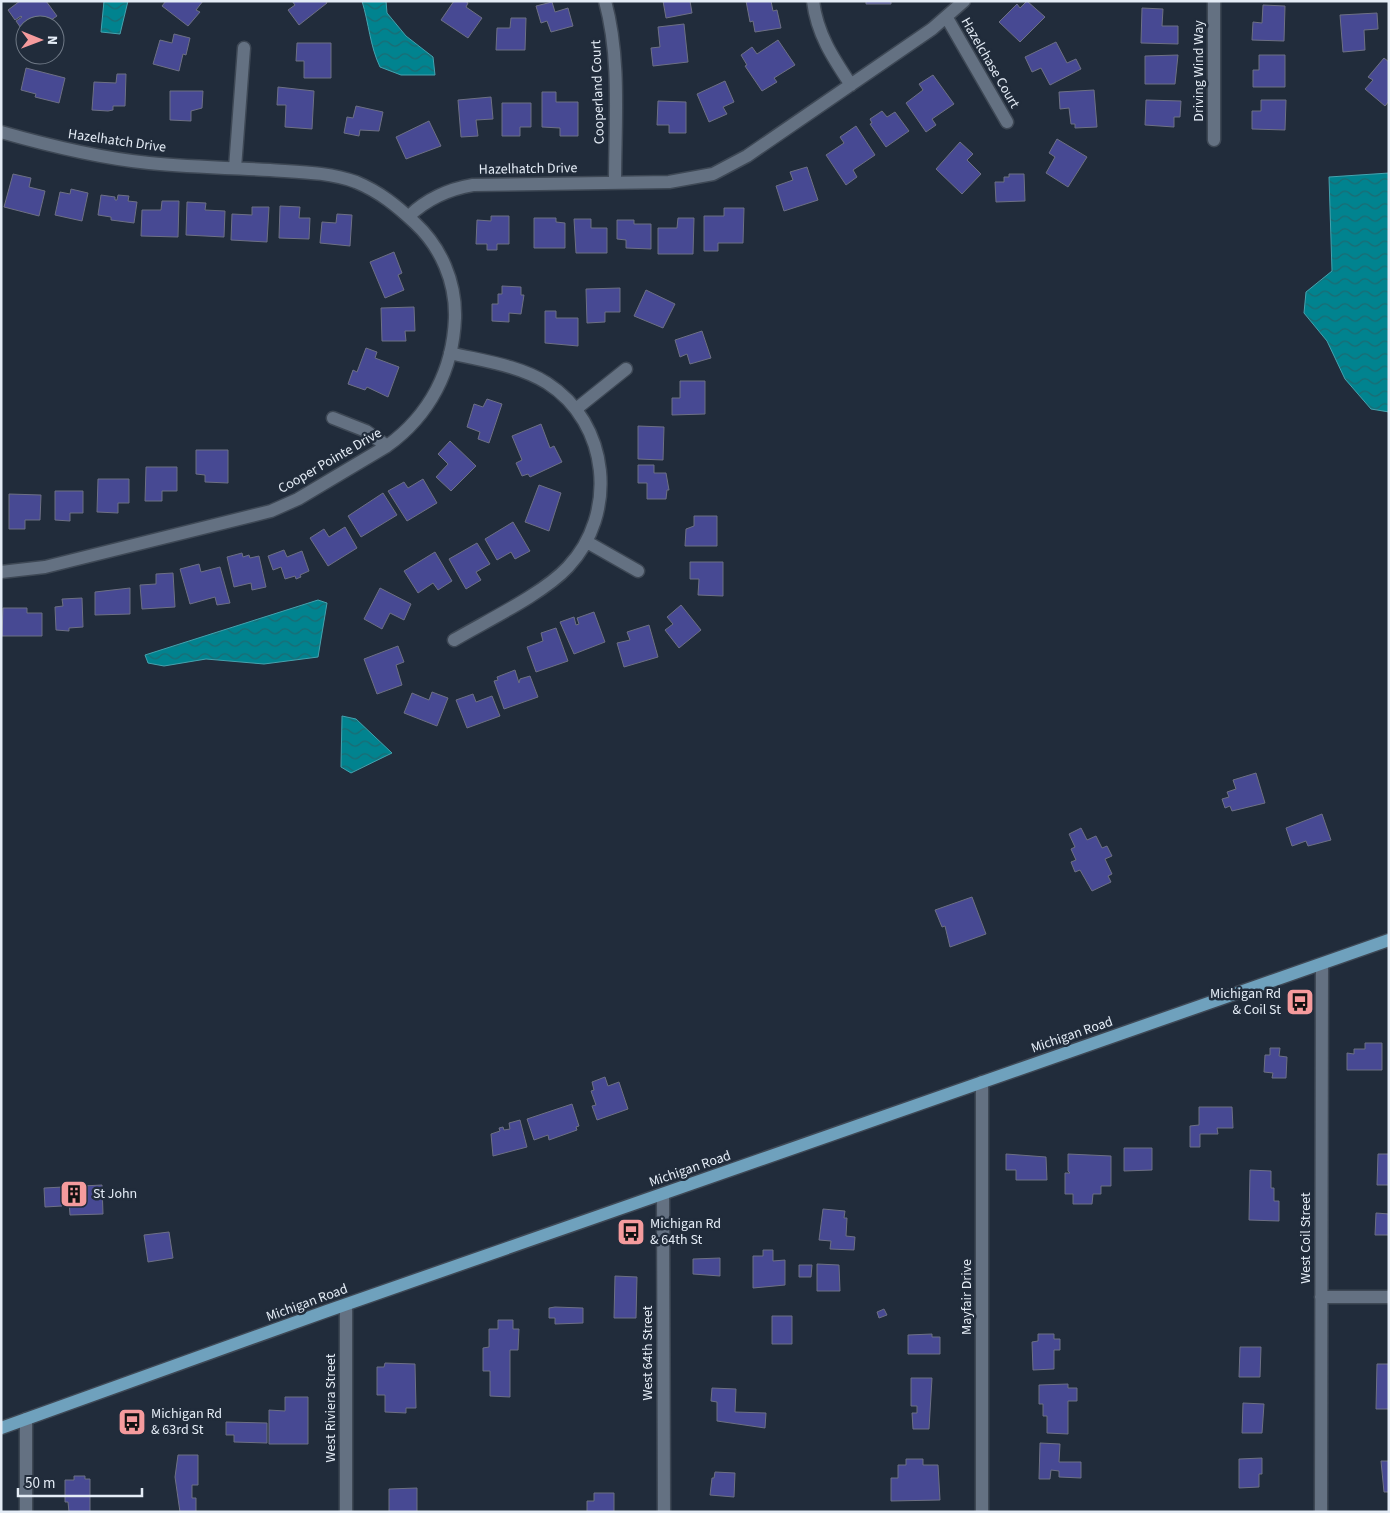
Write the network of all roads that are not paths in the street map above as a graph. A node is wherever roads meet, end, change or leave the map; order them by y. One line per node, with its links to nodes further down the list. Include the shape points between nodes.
1 (605, 1): 12 (street, Cooperland Court, via 614,62)
2 (813, 1): 7 (street, via 823,41)
3 (964, 1): 5 (street, Hazelhatch Drive)
4 (1214, 1): 10 (street, Driving Wind Way)
5 (947, 18): 7 (street, Hazelhatch Drive); 8 (street, Hazelchase Court)
6 (244, 48): 11 (street)
7 (850, 85): 12 (street, Hazelhatch Drive, via 748,156 713,174 679,181)
8 (1008, 122)
9 (1, 132): 11 (street, Hazelhatch Drive, via 110,158)
10 (1214, 140)
11 (235, 168): 13 (street, Hazelhatch Drive, via 341,177 378,192)
12 (615, 182): 13 (street, Hazelhatch Drive, via 473,185 434,197)
13 (409, 216): 14 (street, Cooper Pointe Drive, via 438,252 450,279 455,309)
14 (450, 353): 16 (street, via 533,375 555,389); 18 (street, Cooper Pointe Drive, via 430,403 411,426)
15 (626, 369): 16 (street)
16 (576, 409): 19 (street, via 589,429 601,474 602,490 596,521)
17 (333, 418): 18 (street, via 366,431)
18 (387, 446): 21 (street, Cooper Pointe Drive, via 276,509 45,567)
19 (587, 542): 20 (street); 22 (street, via 554,580)
20 (638, 571)
21 (1, 572)
22 (454, 640)
23 (1389, 940): 24 (main road, Michigan Road)
24 (1322, 964): 25 (main road, Michigan Road); 27 (street, West Coil Street)
25 (982, 1082): 26 (main road, Michigan Road); 35 (street, Mayfair Drive)
26 (663, 1194): 29 (main road, Michigan Road); 34 (street, West 64th Street)
27 (1321, 1296): 28 (street); 36 (street, West Coil Street)
28 (1389, 1298)
29 (346, 1305): 30 (main road, Michigan Road); 33 (street, West Riviera Street)
30 (26, 1419): 31 (main road, Michigan Road); 32 (street)
31 (1, 1428)
32 (26, 1512)
33 (346, 1512)
34 (664, 1512)
35 (982, 1512)
36 (1321, 1512)

